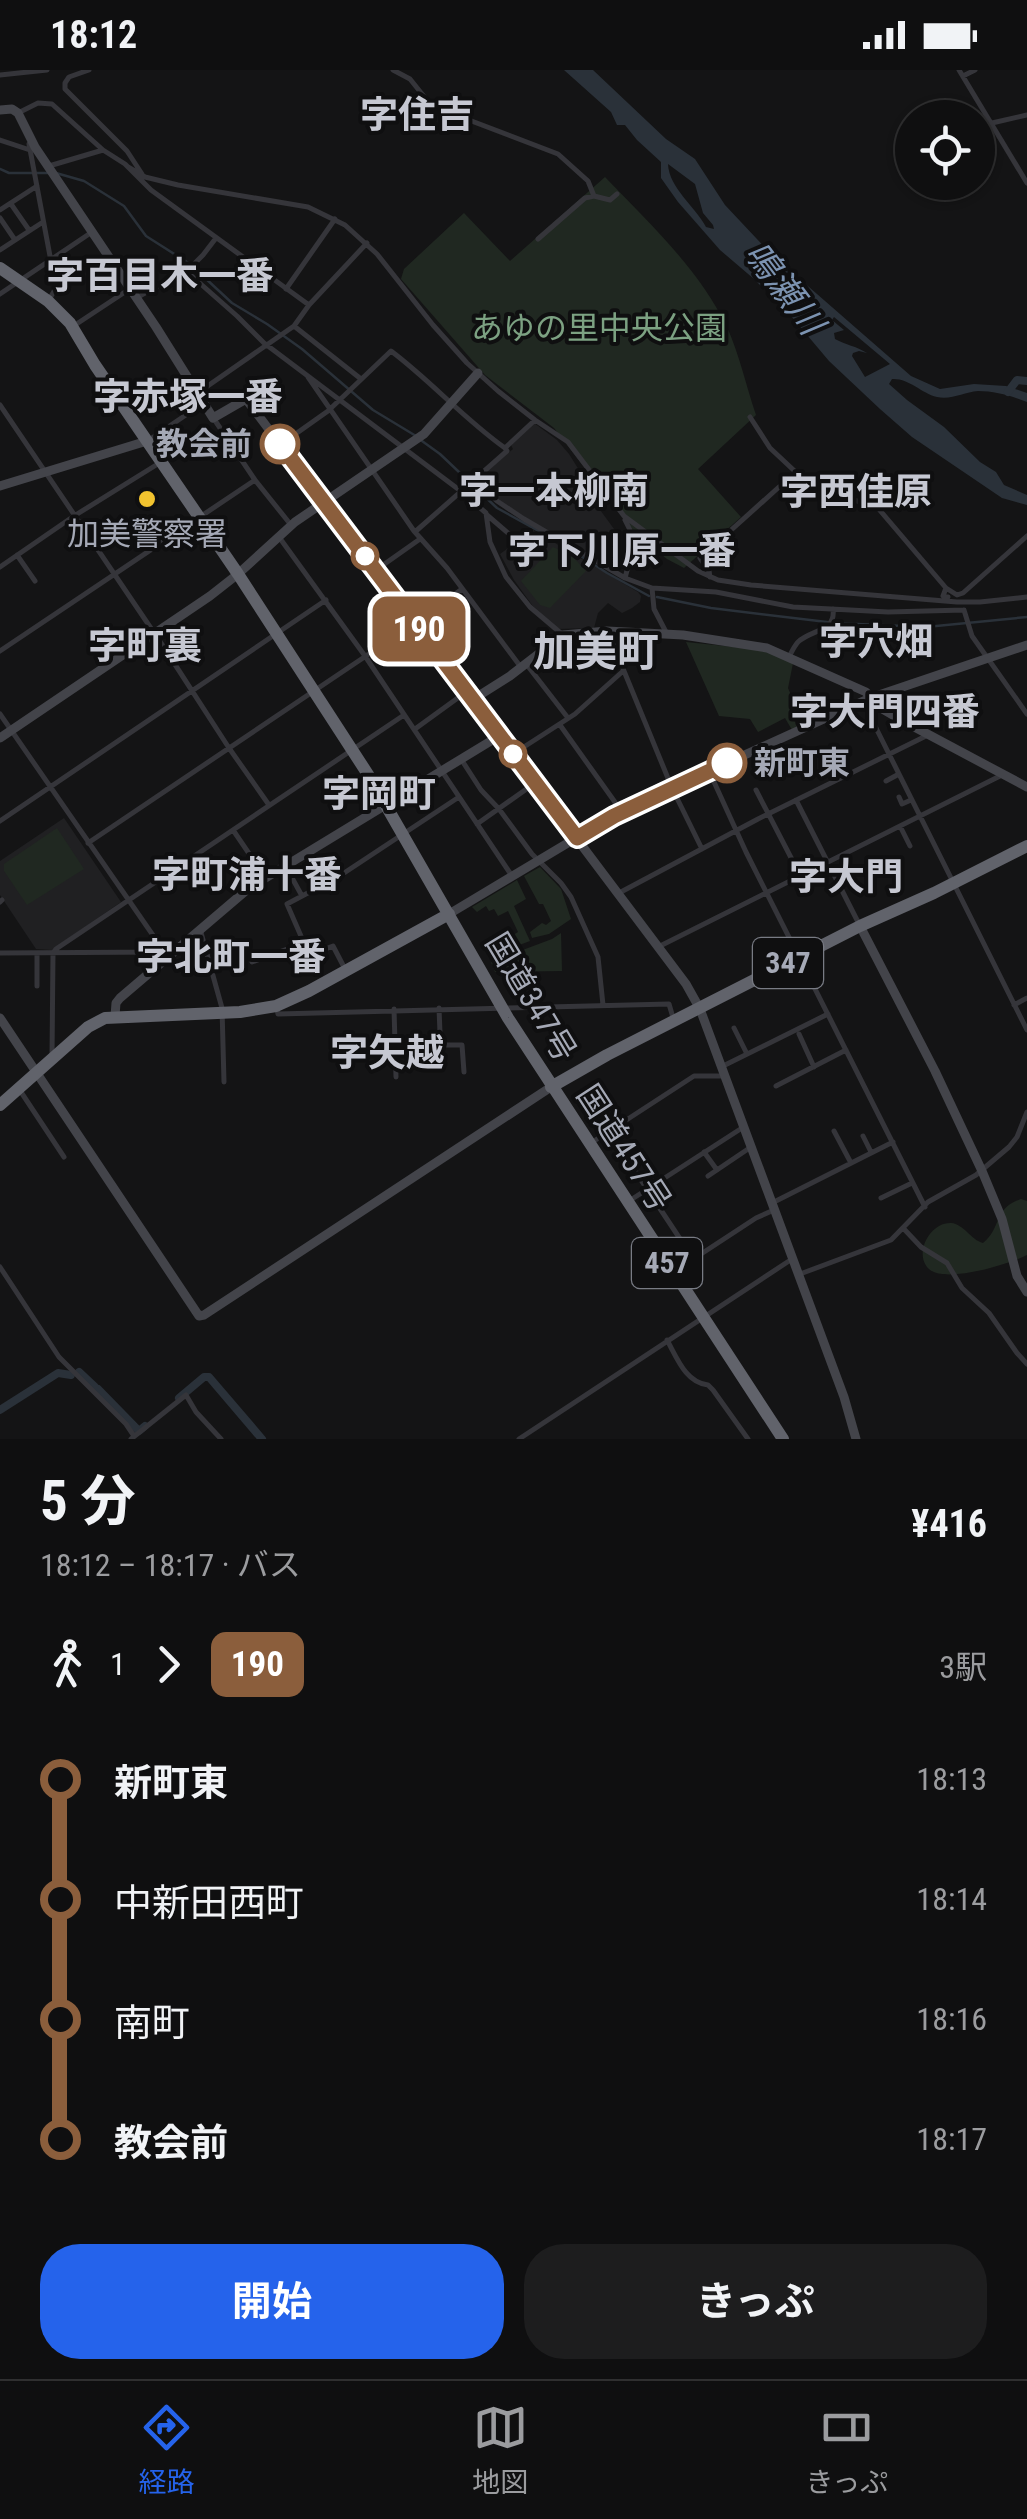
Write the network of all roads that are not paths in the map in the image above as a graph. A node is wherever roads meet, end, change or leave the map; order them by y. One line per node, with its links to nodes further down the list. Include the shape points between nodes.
1 (47, 70): 7 (street)
2 (89, 70): 5 (street)
3 (393, 70): 24 (street, via 440,109 558,154 588,181)
4 (975, 70): 6 (street)
5 (74, 72): 20 (street, via 64,84 67,92 127,150)
6 (961, 73): 8 (street)
7 (0, 75)
8 (978, 100)
9 (0, 110): 10 (street)
10 (18, 113): 14 (street); 17 (street, via 52,104)
11 (1027, 114): 12 (street)
12 (995, 121)
13 (995, 127): 21 (street)
14 (28, 136): 16 (street); 18 (street)
15 (0, 140): 16 (street)
16 (30, 150): 22 (street)
17 (104, 150): 18 (street); 19 (street)
18 (48, 166): 31 (street)
19 (128, 167): 20 (street); 32 (street)
20 (144, 176): 28 (street, via 296,204)
21 (1027, 183)
22 (36, 185): 25 (street); 29 (street)
23 (617, 194): 24 (street, via 610,200)
24 (594, 196): 33 (street)
25 (11, 203): 26 (street); 30 (street)
26 (0, 210)
27 (0, 218): 34 (street)
28 (335, 219): 35 (street); 41 (street)
29 (43, 222): 30 (street); 37 (street)
30 (30, 230): 34 (street)
31 (92, 232): 37 (street); 42 (street)
32 (216, 238): 39 (street); 41 (street)
33 (538, 239)
34 (15, 240): 36 (street)
35 (367, 243): 45 (street); 49 (street)
36 (0, 250)
37 (50, 260): 40 (street); 44 (street, via 56,288)
38 (0, 268): 40 (highway, 457)
39 (186, 271): 42 (street); 48 (street)
40 (20, 281): 43 (street); 44 (highway, 457)
41 (286, 289): 45 (street)
42 (133, 293): 47 (street); 52 (street)
43 (0, 294)
44 (48, 301): 47 (highway, 457)
45 (308, 304): 46 (street)
46 (294, 326): 48 (street); 51 (street)
47 (73, 327): 61 (highway, 457)
48 (268, 346): 50 (street); 52 (street)
49 (478, 373): 55 (street); 60 (street)
50 (307, 374): 53 (street); 57 (street)
51 (360, 380): 53 (street); 55 (street, via 391,351)
52 (198, 392): 54 (street)
53 (340, 399): 57 (street); 63 (street)
54 (205, 403): 58 (street); 61 (street)
55 (452, 404): 63 (street); 64 (street)
56 (0, 405): 67 (street)
57 (330, 409): 62 (street); 66 (street)
58 (213, 418): 62 (street, via 246,399); 68 (street)
59 (750, 418): 70 (street, via 779,459)
60 (535, 420): 64 (street); 76 (street, via 576,449)
61 (146, 441): 65 (highway, 457); 67 (street)
62 (280, 444): 73 (street)
63 (403, 448): 66 (street); 72 (street)
64 (505, 448): 69 (street)
65 (161, 462): 75 (street); 77 (highway, 457)
66 (372, 470): 73 (street); 79 (street)
67 (44, 472): 71 (street); 75 (street)
68 (255, 480): 77 (street); 78 (street)
69 (471, 481): 72 (street); 90 (street)
70 (807, 481): 89 (street, via 779,488 700,558); 92 (street, via 877,507)
71 (0, 486)
72 (462, 492): 74 (street); 79 (street)
73 (324, 502): 78 (street); 86 (street)
74 (486, 514): 83 (street); 104 (street, via 506,577)
75 (74, 516): 84 (street); 87 (street)
76 (624, 516): 89 (street); 90 (street, via 635,540)
77 (200, 518): 87 (street); 88 (highway, 457)
78 (291, 526): 81 (street)
79 (415, 532): 82 (street)
80 (1027, 536): 92 (street, via 963,594)
81 (279, 537): 88 (street); 96 (street)
82 (420, 538): 86 (street); 93 (street)
83 (515, 540)
84 (17, 555): 85 (street); 91 (street)
85 (0, 566)
86 (376, 570): 100 (street)
87 (115, 574): 102 (street); 107 (street)
88 (238, 574): 102 (street); 103 (highway, 457)
89 (710, 577): 97 (street)
90 (625, 578): 94 (street)
91 (35, 581)
92 (946, 588): 97 (street, via 943,596)
93 (462, 589): 100 (street); 111 (street)
94 (652, 593): 98 (street, via 716,592); 105 (street)
95 (1027, 597): 97 (street)
96 (326, 600): 103 (street); 108 (street)
97 (958, 602): 99 (street)
98 (833, 608): 99 (street); 109 (street, via 832,621 799,641)
99 (964, 610): 110 (street)
100 (415, 624): 108 (street); 115 (street)
101 (608, 631): 104 (street); 105 (street); 112 (street)
102 (154, 634): 114 (street); 123 (street)
103 (276, 634): 113 (highway, 457); 114 (street)
104 (563, 635): 111 (street)
105 (668, 635): 109 (street, via 748,644)
106 (1027, 645): 110 (street)
107 (0, 652)
108 (366, 656): 113 (street); 120 (street)
109 (789, 657): 116 (street)
110 (986, 659): 116 (street); 119 (street)
111 (523, 665): 115 (street); 121 (street)
112 (623, 671): 121 (street); 141 (street)
113 (313, 690): 128 (street); 129 (highway, 457)
114 (193, 691): 128 (street); 140 (street)
115 (469, 696): 124 (street); 126 (street)
116 (870, 698): 125 (street); 134 (street)
117 (0, 714): 123 (street)
118 (869, 714): 131 (street)
119 (1027, 714)
120 (404, 715): 124 (street); 129 (street)
121 (568, 718): 122 (street)
122 (560, 724): 130 (street); 150 (street)
123 (12, 730): 127 (street); 140 (street)
124 (415, 730): 133 (street)
125 (928, 735): 131 (street); 136 (street)
126 (499, 736): 130 (street); 132 (street)
127 (0, 738)
128 (229, 748): 148 (street); 160 (street)
129 (352, 749): 147 (highway, 457); 148 (street)
130 (513, 754): 138 (street)
131 (889, 754): 135 (street); 145 (street)
132 (461, 758): 133 (street); 149 (street)
133 (442, 770): 143 (street); 147 (street)
134 (708, 771): 141 (street); 157 (street)
135 (899, 774): 137 (street); 146 (street)
136 (1003, 774): 139 (street); 152 (street)
137 (886, 780)
138 (536, 783): 149 (street); 159 (street)
139 (1027, 787)
140 (49, 788): 153 (street); 160 (street)
141 (672, 788): 150 (street); 163 (street)
142 (756, 790): 151 (street)
143 (458, 797): 154 (street); 158 (street)
144 (898, 798): 146 (street, via 902,804)
145 (796, 800): 151 (street); 165 (street)
146 (912, 800): 152 (street)
147 (386, 804): 158 (highway, 457); 166 (street)
148 (270, 805): 156 (street)
149 (499, 809): 154 (street); 164 (street)
150 (622, 812): 159 (street)
151 (770, 814): 157 (street); 167 (street)
152 (920, 816): 155 (street); 170 (street)
153 (0, 821)
154 (477, 824): 168 (street)
155 (900, 826): 161 (street); 165 (street)
156 (233, 830): 169 (street); 174 (street)
157 (736, 831): 163 (street); 171 (street)
158 (404, 834): 173 (street); 175 (highway, 457)
159 (577, 838): 164 (street); 172 (street)
160 (88, 843): 174 (street)
161 (910, 846)
162 (1027, 846): 170 (highway, 国道347号 / 347)
163 (702, 849): 172 (street)
164 (538, 860): 168 (street); 190 (street, via 571,898 596,952)
165 (828, 862): 167 (street); 176 (street)
166 (285, 865): 169 (street); 173 (street)
167 (800, 875): 171 (street)
168 (512, 876): 175 (street)
169 (265, 877): 177 (street)
170 (953, 884): 176 (highway, 国道347号 / 347); 191 (street)
171 (766, 892): 179 (street); 184 (street)
172 (619, 893): 179 (street)
173 (302, 896): 178 (street, via 287,904)
174 (127, 900): 182 (street); 183 (street)
175 (449, 914): 186 (highway, 国道347号); 193 (highway, 国道347号 / 457)
176 (860, 926): 184 (highway, 国道347号 / 347); 234 (street)
177 (200, 928): 183 (street); 197 (street)
178 (304, 943): 185 (street); 186 (street, via 310,955 333,946)
179 (660, 946): 196 (street)
180 (0, 953): 181 (street)
181 (37, 953): 182 (street); 187 (street)
182 (53, 953): 183 (street); 209 (street)
183 (165, 954): 188 (street)
184 (800, 957): 196 (highway, 国道347号 / 347); 198 (street)
185 (252, 962)
186 (346, 971): 192 (highway, 国道347号)
187 (37, 986)
188 (120, 998): 199 (street); 202 (street)
189 (1027, 998): 191 (street)
190 (602, 1005): 193 (street); 201 (street, via 669,1004)
191 (1014, 1005): 204 (street)
192 (276, 1006): 195 (street, via 278,1014); 197 (highway, 国道347号)
193 (501, 1006): 194 (street); 218 (highway, 国道347号 / 457)
194 (440, 1008): 195 (street); 206 (street)
195 (394, 1009): 215 (street)
196 (700, 1009): 201 (highway, 国道347号 / 347); 214 (street)
197 (222, 1012): 199 (highway, 国道347号); 216 (street)
198 (828, 1014): 207 (street); 208 (street)
199 (115, 1016): 202 (highway, 国道347号)
200 (1, 1021): 212 (street)
201 (674, 1022): 218 (highway, 国道347号 / 347)
202 (88, 1027): 209 (highway, 国道347号)
203 (734, 1028): 208 (street)
204 (1027, 1030)
205 (798, 1034): 211 (street)
206 (440, 1046): 210 (street); 213 (street, via 462,1045)
207 (846, 1050): 211 (street); 225 (street)
208 (747, 1054): 214 (street)
209 (52, 1057): 212 (highway, 国道347号)
210 (441, 1058)
211 (814, 1067): 217 (street)
212 (36, 1072): 218 (street, via 199,1316); 219 (highway, 国道347号)
213 (464, 1072)
214 (722, 1072): 221 (street); 223 (street, via 694,1076)
215 (396, 1077)
216 (224, 1082)
217 (776, 1086)
218 (551, 1087): 226 (highway, 国道457号 / 457)
219 (7, 1095): 231 (street)
220 (1027, 1112): 234 (street, via 1014,1142)
221 (743, 1127): 227 (street); 228 (street)
222 (834, 1131): 232 (street)
223 (609, 1132): 226 (street); 238 (street)
224 (863, 1136): 229 (street)
225 (892, 1142): 229 (street); 237 (street)
226 (589, 1145): 240 (highway, 国道457号 / 457)
227 (750, 1148): 233 (street); 241 (street)
228 (704, 1152): 233 (street); 236 (street)
229 (872, 1152): 232 (street)
230 (639, 1154): 236 (street)
231 (64, 1158)
232 (851, 1163): 241 (street)
233 (718, 1170): 235 (street)
234 (982, 1171): 242 (street); 249 (street)
235 (708, 1176)
236 (658, 1182): 238 (street)
237 (912, 1183): 239 (street); 242 (street)
238 (648, 1189): 240 (street); 245 (street)
239 (882, 1198)
240 (627, 1202): 247 (highway, 国道457号 / 457)
241 (773, 1206): 244 (street); 245 (street)
242 (925, 1206): 243 (street)
243 (904, 1229): 248 (street, via 878,1246); 252 (street, via 946,1263)
244 (792, 1259): 248 (street); 250 (street)
245 (694, 1260): 247 (street)
246 (0, 1267): 253 (street, via 59,1356)
247 (673, 1273): 250 (highway, 国道457号 / 457)
248 (798, 1275): 258 (street)
249 (1027, 1292)
250 (703, 1319): 251 (street); 257 (highway, 国道457号 / 457)
251 (667, 1340): 255 (street); 256 (street, via 692,1379 713,1390)
252 (1027, 1364)
253 (133, 1438): 254 (street, via 186,1396)
254 (222, 1439)
255 (520, 1439)
256 (748, 1439)
257 (783, 1439)
258 (856, 1439)

